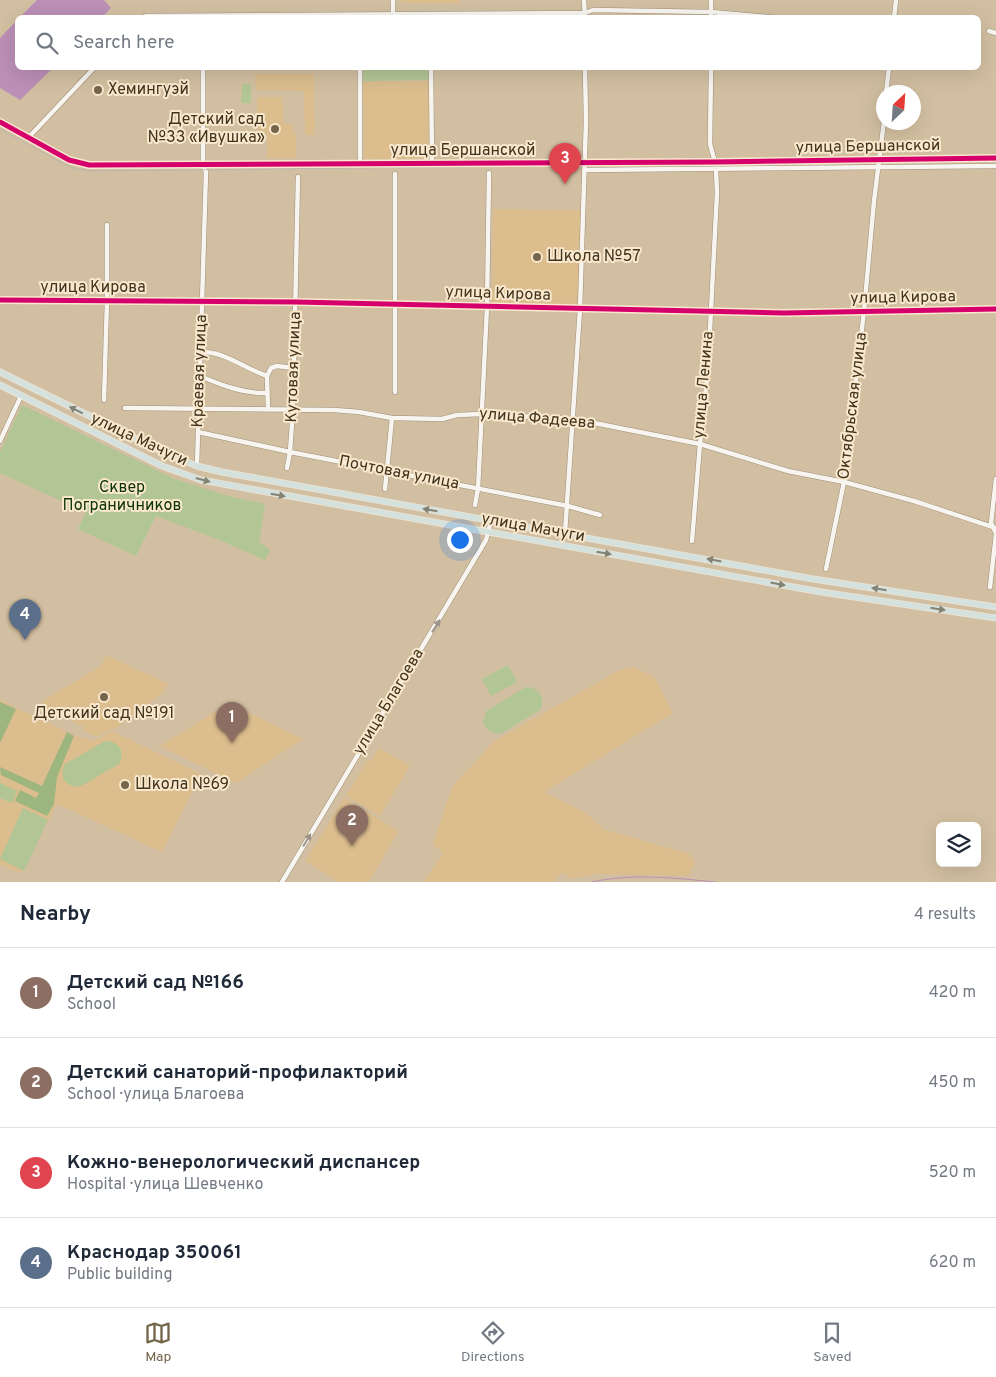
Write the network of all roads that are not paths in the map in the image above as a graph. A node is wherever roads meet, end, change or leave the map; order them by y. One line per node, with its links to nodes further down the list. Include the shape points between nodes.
1 (393, 0): 5 (street)
2 (584, 0): 6 (street)
3 (711, 0): 7 (street)
4 (896, 0): 8 (street)
5 (393, 15)
6 (585, 15): 7 (street, via 593,10)
7 (711, 15)
8 (894, 15)
9 (989, 31): 10 (street)
10 (996, 34)
11 (92, 70): 21 (street)
12 (203, 70): 28 (street, Краевая улица)
13 (360, 70): 26 (street)
14 (431, 70): 27 (street)
15 (586, 70): 24 (street)
16 (710, 70): 25 (street, via 710,144)
17 (889, 70): 18 (street)
18 (887, 85)
19 (0, 122): 21 (street, улица Бершанской)
20 (883, 130): 23 (street, Октябрьская улица)
21 (28, 138): 28 (street, улица Бершанской, via 69,160 89,165)
22 (996, 158): 23 (street, улица Бершанской)
23 (880, 159): 25 (street, улица Бершанской); 30 (street, Октябрьская улица)
24 (584, 162): 25 (street, улица Бершанской); 27 (street, улица Бершанской); 32 (street)
25 (715, 162)
26 (360, 164): 27 (street, улица Бершанской); 28 (street, улица Бершанской)
27 (432, 164)
28 (203, 165): 38 (street, Краевая улица, via 206,172)
29 (996, 166): 30 (street, улица Бершанской)
30 (878, 167): 31 (street, улица Бершанской); 46 (street, Октябрьская улица)
31 (716, 169): 32 (street, улица Бершанской); 45 (street, улица Ленина)
32 (584, 170): 43 (street)
33 (489, 173): 42 (street)
34 (395, 174): 41 (street)
35 (298, 176): 40 (street, Кутовая улица)
36 (107, 225): 39 (street)
37 (0, 300): 39 (street, улица Кирова)
38 (202, 300): 39 (street, улица Кирова); 40 (street, улица Кирова); 47 (street, Краевая улица)
39 (107, 301): 56 (street)
40 (296, 302): 41 (street, улица Кирова); 48 (street, Кутовая улица)
41 (395, 304): 42 (street, улица Кирова); 53 (street)
42 (487, 307): 43 (street, улица Кирова); 61 (street)
43 (580, 309): 45 (street, улица Кирова); 63 (street)
44 (996, 309): 46 (street, улица Кирова)
45 (710, 312): 46 (street, улица Кирова); 66 (street, улица Ленина)
46 (864, 312): 72 (street, Октябрьская улица)
47 (201, 352): 50 (street, Краевая улица); 51 (street, via 216,353)
48 (293, 368): 51 (street, via 277,366 271,368); 60 (street, Кутовая улица)
49 (0, 372): 68 (main road, улица Мачуги, one-way to 49)
50 (200, 376): 54 (street, via 246,391); 58 (street, Краевая улица)
51 (267, 376): 54 (street)
52 (0, 385): 55 (main road, улица Мачуги)
53 (395, 392)
54 (267, 393): 59 (street)
55 (21, 396): 65 (street); 80 (main road, улица Мачуги, one-way to 80, via 162,466 201,480)
56 (104, 400)
57 (125, 408): 58 (street, улица Фадеева)
58 (199, 409): 59 (street, улица Фадеева); 64 (street, Краевая улица)
59 (268, 409): 60 (street, улица Фадеева)
60 (293, 409): 62 (street, улица Фадеева, via 360,412); 67 (street, Кутовая улица)
61 (482, 414): 62 (street, улица Фадеева, via 442,419); 63 (street, улица Фадеева); 74 (street)
62 (392, 418): 70 (street)
63 (574, 419): 66 (street, улица Фадеева); 76 (street)
64 (198, 432): 67 (street, Почтовая улица); 68 (street, Краевая улица)
65 (0, 441)
66 (700, 444): 72 (street, улица Фадеева, via 788,471); 82 (street, улица Ленина)
67 (290, 452): 69 (street, Кутовая улица); 70 (street, Почтовая улица)
68 (196, 466): 78 (main road, улица Мачуги, one-way to 68)
69 (286, 468)
70 (388, 470): 73 (street); 74 (street, Почтовая улица)
71 (996, 479): 79 (street, via 992,519)
72 (844, 482): 79 (street, улица Фадеева, via 914,500 983,522); 85 (street, Октябрьская улица)
73 (385, 489)
74 (478, 489): 75 (street); 76 (street, Почтовая улица)
75 (475, 505)
76 (568, 506): 77 (street, Почтовая улица); 81 (street)
77 (600, 515)
78 (491, 520): 80 (street, улица Благоева); 81 (main road, улица Мачуги)
79 (995, 530): 86 (street)
80 (489, 533): 84 (main road, улица Мачуги, one-way to 84); 89 (street, улица Благоева, one-way to 80)
81 (566, 533): 83 (main road, улица Мачуги)
82 (692, 541)
83 (624, 544): 84 (main road, via 618,549); 87 (main road, улица Мачуги, one-way to 83, via 823,581)
84 (623, 556): 88 (main road, улица Мачуги, one-way to 88, via 821,592)
85 (826, 569)
86 (990, 587)
87 (996, 607)
88 (996, 618)
89 (282, 882)

